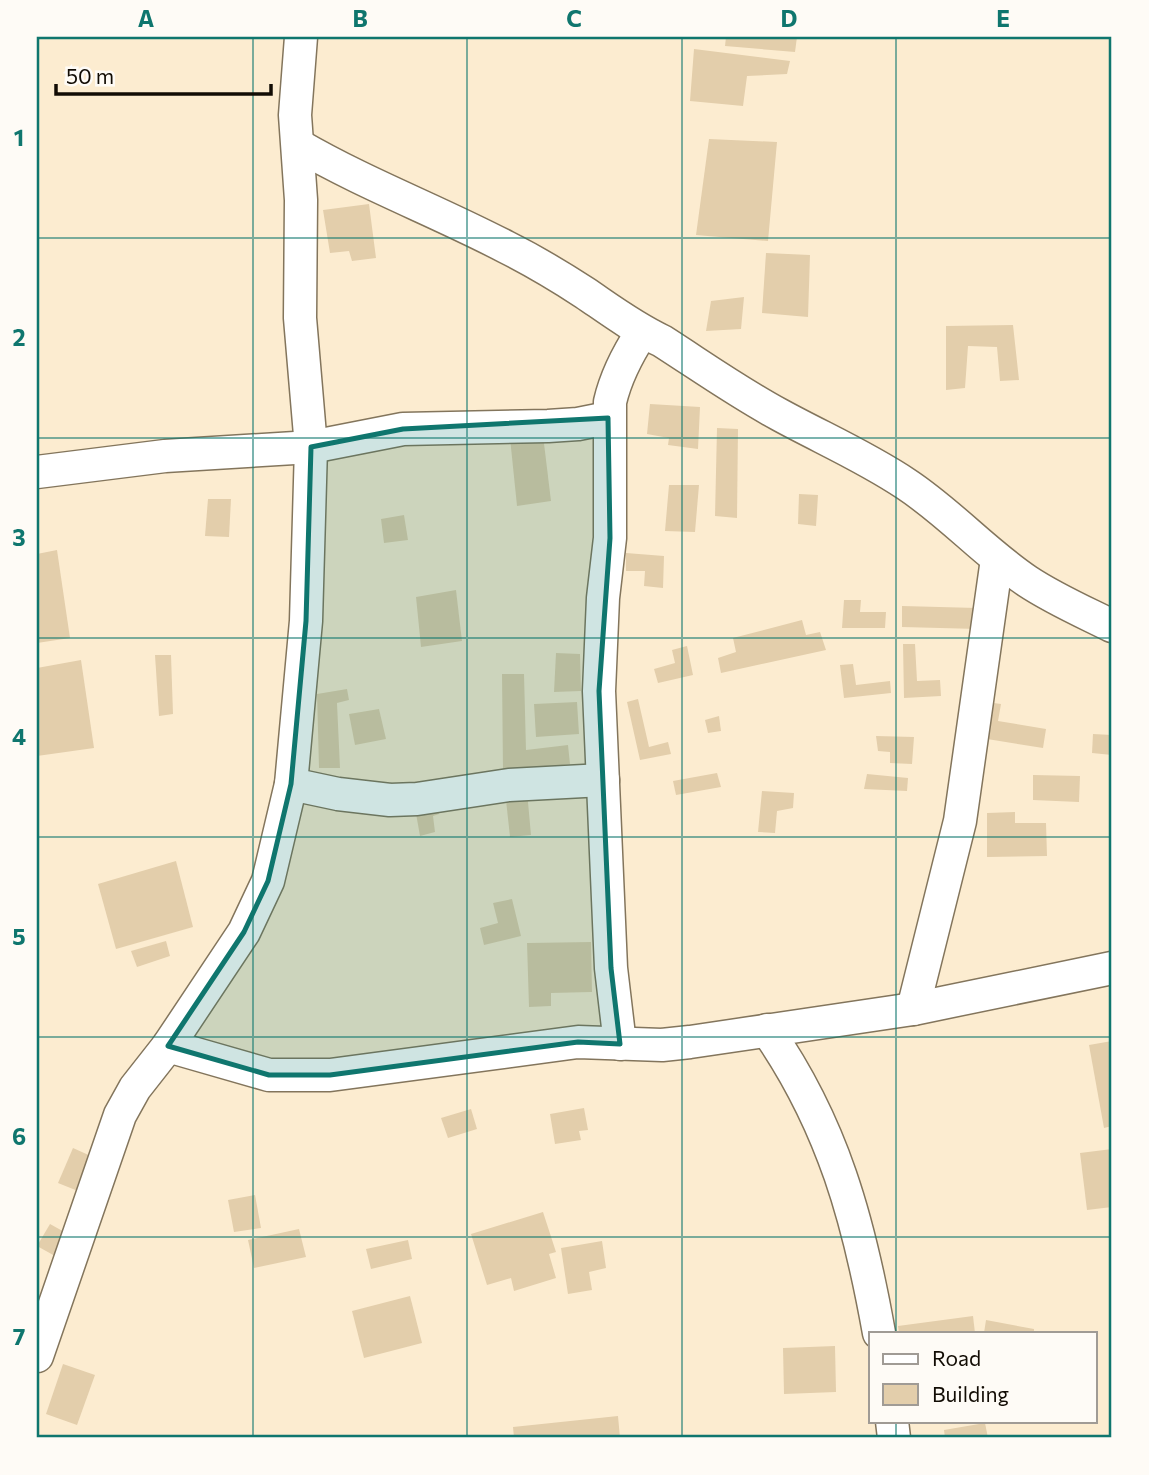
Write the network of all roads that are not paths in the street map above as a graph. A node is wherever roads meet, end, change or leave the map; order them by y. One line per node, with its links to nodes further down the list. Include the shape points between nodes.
1 (301, 37): 2 (street, via 295,115)
2 (298, 145): 3 (street, via 508,248); 5 (street, via 300,318)
3 (642, 332): 4 (street, via 614,383); 7 (street, via 907,484)
4 (608, 418): 5 (street, via 558,425 403,429); 9 (street, via 610,538 599,691)
5 (311, 447): 6 (street, via 165,456); 10 (street, via 306,621)
6 (37, 472)
7 (998, 559): 8 (street, via 1046,593); 12 (street, via 960,821)
8 (1112, 626)
9 (603, 780): 10 (street, via 390,800); 14 (street, via 611,968)
10 (290, 784): 15 (street, via 268,881 244,932)
11 (1112, 968): 12 (street)
12 (913, 1009): 13 (street)
13 (766, 1031): 14 (street, via 662,1045); 16 (street, via 814,1107 840,1172)
14 (620, 1044): 15 (street, via 578,1042 330,1075 269,1075)
15 (168, 1046): 17 (street, via 120,1115)
16 (879, 1332)
17 (37, 1356)

